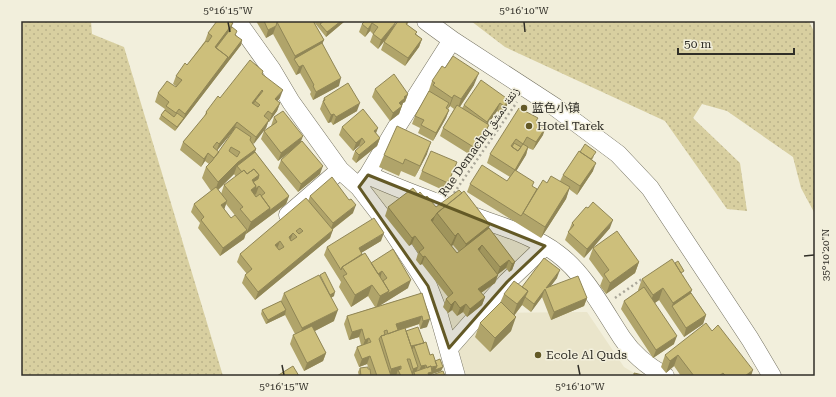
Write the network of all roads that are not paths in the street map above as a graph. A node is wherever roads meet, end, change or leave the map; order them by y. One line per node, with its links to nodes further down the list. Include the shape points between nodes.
1 (237, 21): 4 (street)
2 (426, 21): 3 (street)
3 (452, 40): 5 (street); 11 (street, via 527,88 618,154 650,188)
4 (340, 170): 5 (street); 6 (street)
5 (363, 181): 7 (street, via 398,188 523,234); 8 (street, via 428,286)
6 (277, 224)
7 (545, 246): 8 (street, via 507,282); 10 (street, via 559,254 578,273 623,339 643,360)
8 (449, 348): 9 (street)
9 (456, 376)
10 (665, 376)
11 (772, 376)

